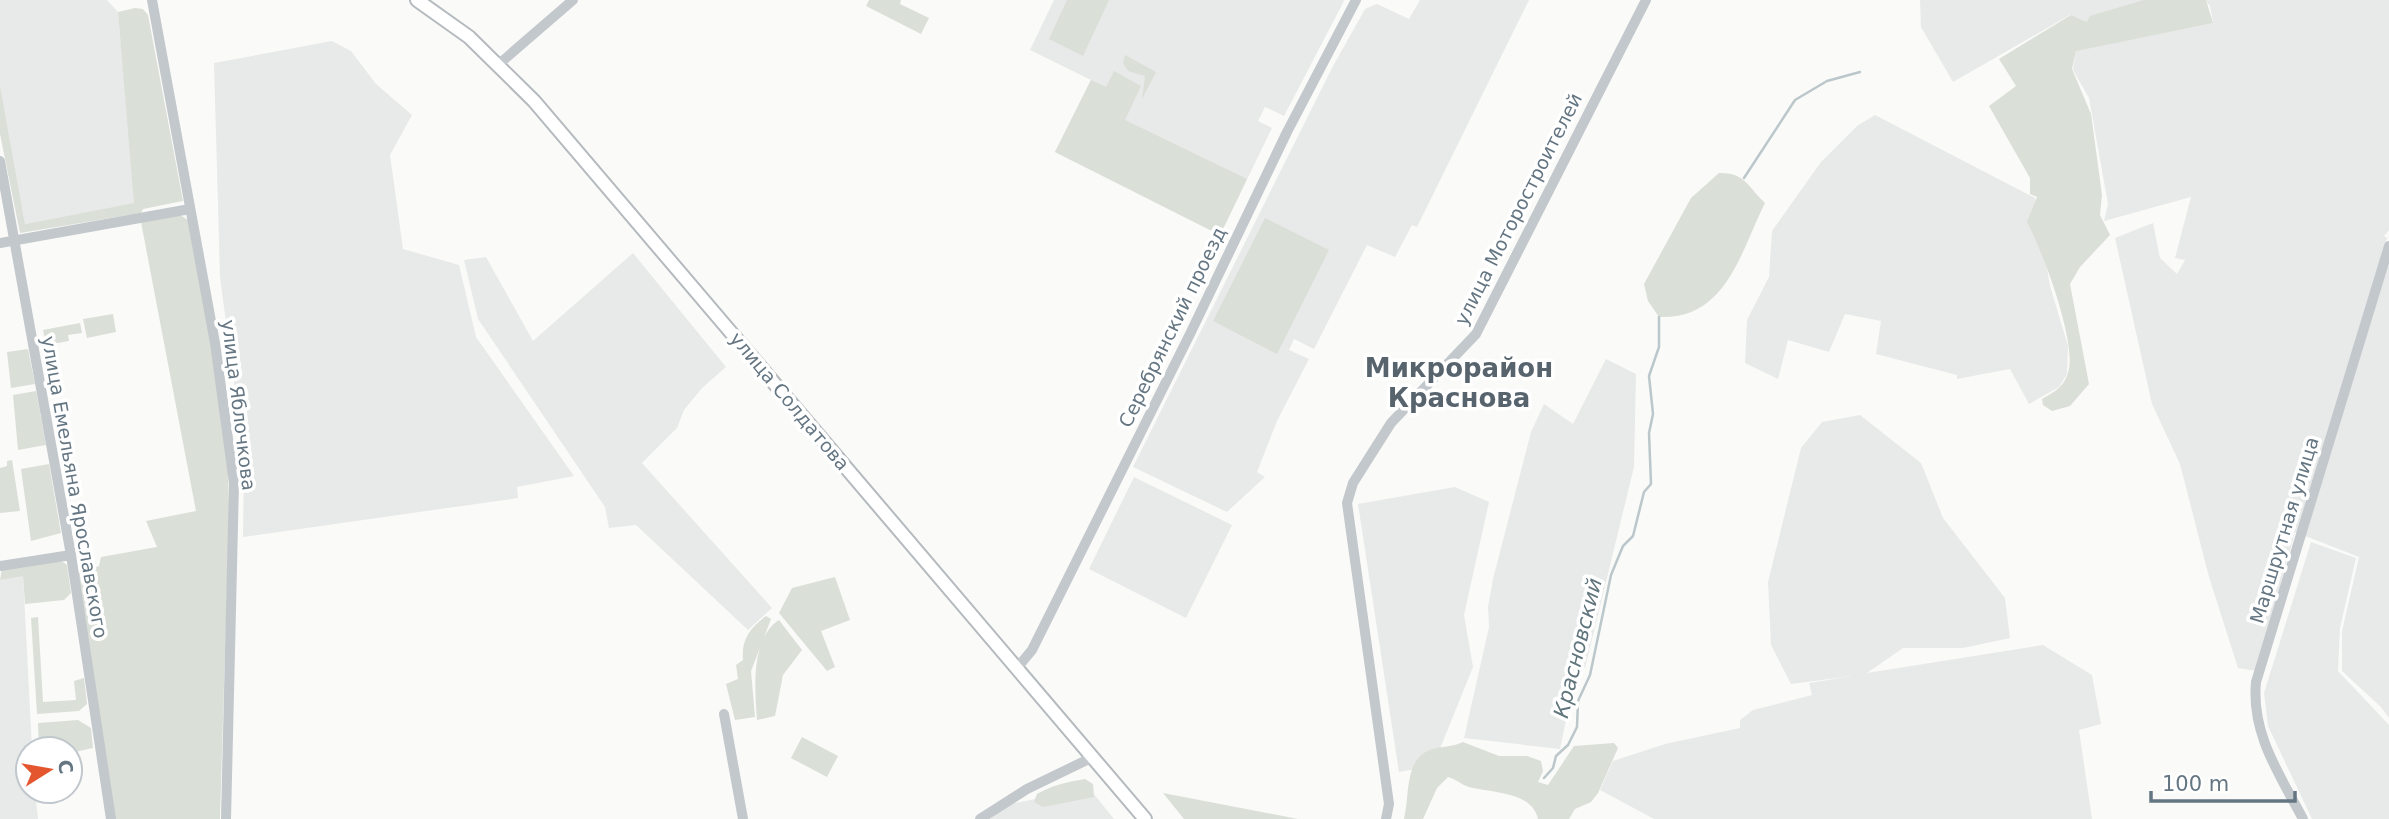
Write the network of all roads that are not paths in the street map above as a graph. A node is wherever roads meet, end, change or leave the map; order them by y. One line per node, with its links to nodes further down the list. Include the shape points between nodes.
1 (152, 0): 8 (street, улица Яблочкова)
2 (417, 0): 6 (main road, улица Солдатова)
3 (573, 0): 6 (street)
4 (1356, 0): 14 (street, Серебрянский проезд, via 1032,650)
5 (1646, 0): 22 (street, улица Моторостроителей, via 1476,334 1391,423 1353,483 1347,503 1389,804)
6 (499, 64): 14 (main road, улица Солдатова)
7 (0, 161): 9 (street, улица Емельяна Ярославского)
8 (190, 209): 9 (street); 18 (street, улица Яблочкова, via 223,389 234,483)
9 (15, 241): 10 (street); 12 (street, улица Емельяна Ярославского)
10 (0, 243)
11 (2389, 246): 23 (street, Маршрутная улица, via 2256,682 2260,736)
12 (71, 555): 13 (street); 17 (street, улица Емельяна Ярославского)
13 (0, 566)
14 (1017, 668): 16 (main road, улица Солдатова)
15 (723, 714): 19 (street)
16 (1093, 757): 20 (street, via 1027,789); 21 (main road, улица Солдатова)
17 (111, 819)
18 (226, 819)
19 (743, 819)
20 (980, 819)
21 (1145, 819)
22 (1386, 819)
23 (2303, 819)

